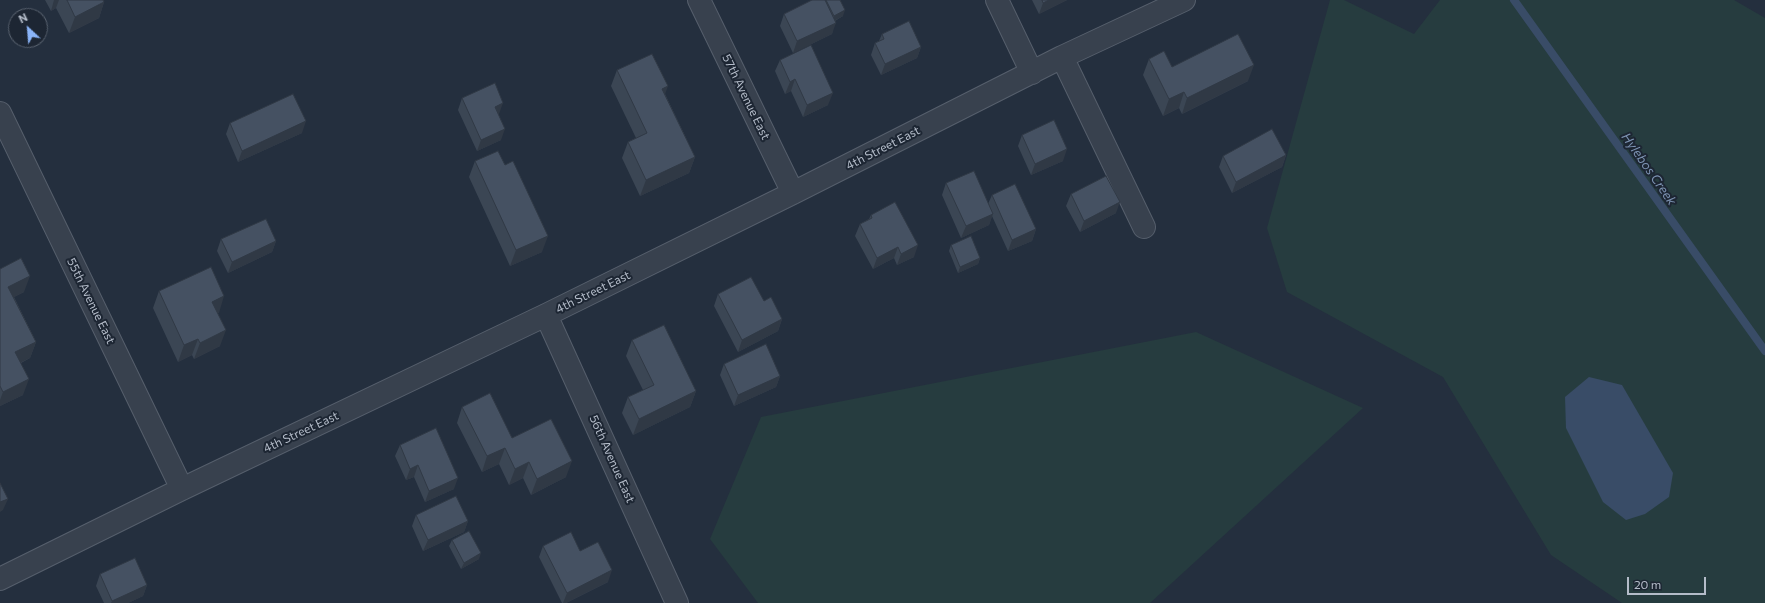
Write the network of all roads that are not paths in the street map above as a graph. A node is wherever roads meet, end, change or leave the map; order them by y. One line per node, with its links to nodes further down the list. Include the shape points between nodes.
1 (699, 0): 7 (street, 57th Avenue East)
2 (997, 0): 5 (street)
3 (1184, 0): 4 (street, 4th Street East)
4 (1062, 57): 5 (street, 4th Street East); 8 (street)
5 (1032, 73): 7 (street, 4th Street East)
6 (0, 113): 10 (street, 55th Avenue East)
7 (793, 193): 9 (street, 4th Street East)
8 (1144, 227)
9 (546, 315): 10 (street, 4th Street East); 12 (street, 56th Avenue East)
10 (182, 488): 11 (street, 4th Street East)
11 (0, 579)
12 (677, 603)

